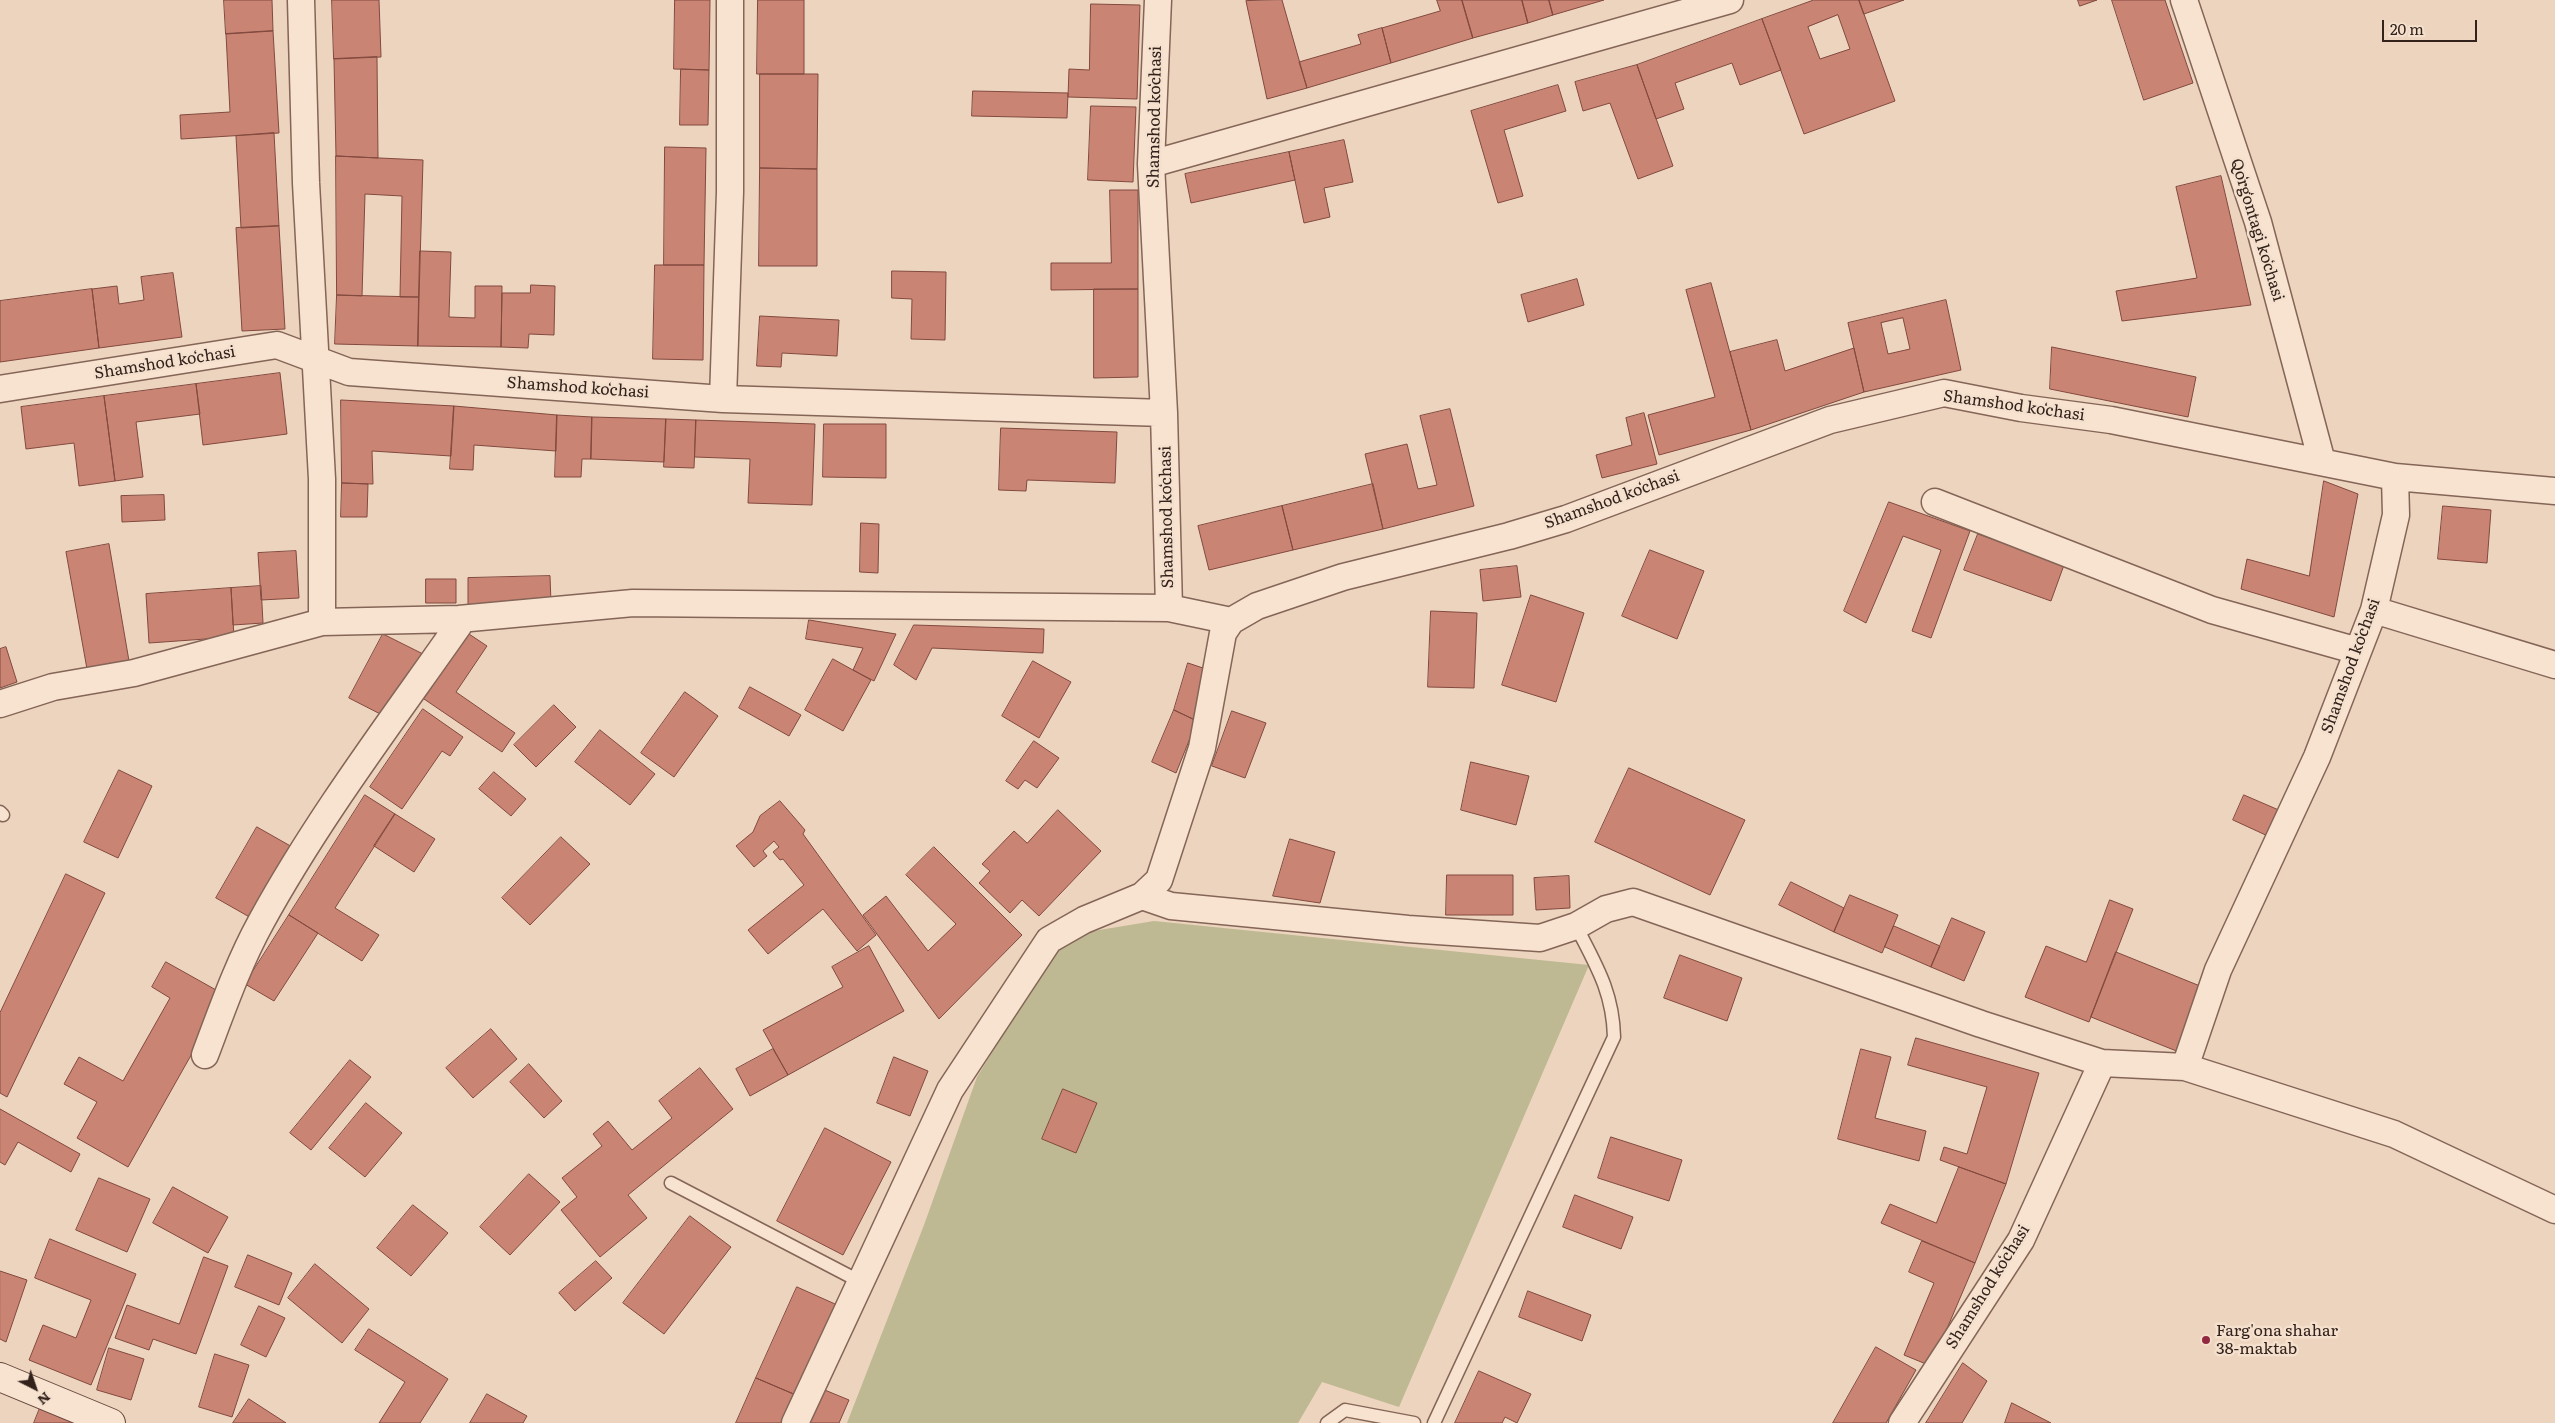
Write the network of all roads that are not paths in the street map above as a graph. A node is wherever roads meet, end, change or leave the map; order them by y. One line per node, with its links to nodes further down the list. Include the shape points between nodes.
1 (301, 0): 7 (street, via 306,183)
2 (730, 0): 9 (street, via 730,192)
3 (1158, 0): 6 (street, Shamshod koʻchasi)
4 (1730, 0): 6 (street)
5 (2184, 0): 11 (street, Qoʻrgʻontagi koʻchasi, via 2258,222)
6 (1151, 164): 10 (street, Shamshod koʻchasi)
7 (316, 361): 8 (street, Shamshod koʻchasi, via 277,345); 9 (street, Shamshod koʻchasi, via 349,372); 19 (street, via 322,479)
8 (0, 389)
9 (724, 398): 10 (street, Shamshod koʻchasi)
10 (1164, 413): 15 (street, Shamshod koʻchasi)
11 (2322, 462): 12 (street, Shamshod koʻchasi); 18 (street, Shamshod koʻchasi, via 2111,420 1944,394 1830,420 1566,519 1343,577 1257,606)
12 (2395, 477): 13 (street); 16 (street, Shamshod koʻchasi, via 2396,515)
13 (2555, 492)
14 (1935, 502): 20 (street, via 2212,610)
15 (1169, 608): 17 (street, via 633,603); 18 (street, Shamshod koʻchasi)
16 (2374, 610): 20 (street, Shamshod koʻchasi); 21 (street)
17 (463, 619): 19 (street); 25 (street, via 331,808 260,922)
18 (1231, 621): 23 (street, via 1224,633 1202,748 1159,880)
19 (322, 622): 22 (street, via 134,673 52,687)
20 (2358, 651): 27 (street, Shamshod koʻchasi, via 2316,757 2218,970)
21 (2555, 665)
22 (0, 704)
23 (1142, 896): 24 (street, via 1171,906 1417,930 1540,938); 30 (street, via 1084,920 1049,940 950,1090)
24 (1576, 926): 26 (street, via 1606,909 1633,902); 36 (lane, via 1602,976 1614,1011 1614,1037)
25 (205, 1055)
26 (2102, 1063): 27 (street); 37 (street, Shamshod koʻchasi, via 2021,1240)
27 (2185, 1067): 29 (street, via 2394,1134)
28 (671, 1183): 30 (lane)
29 (2555, 1210)
30 (861, 1282): 33 (street)
31 (0, 1376): 32 (main road)
32 (111, 1423)
33 (795, 1423)
34 (1327, 1423): 35 (lane, via 1345,1410)
35 (1414, 1423)
36 (1434, 1423)
37 (1902, 1423)

